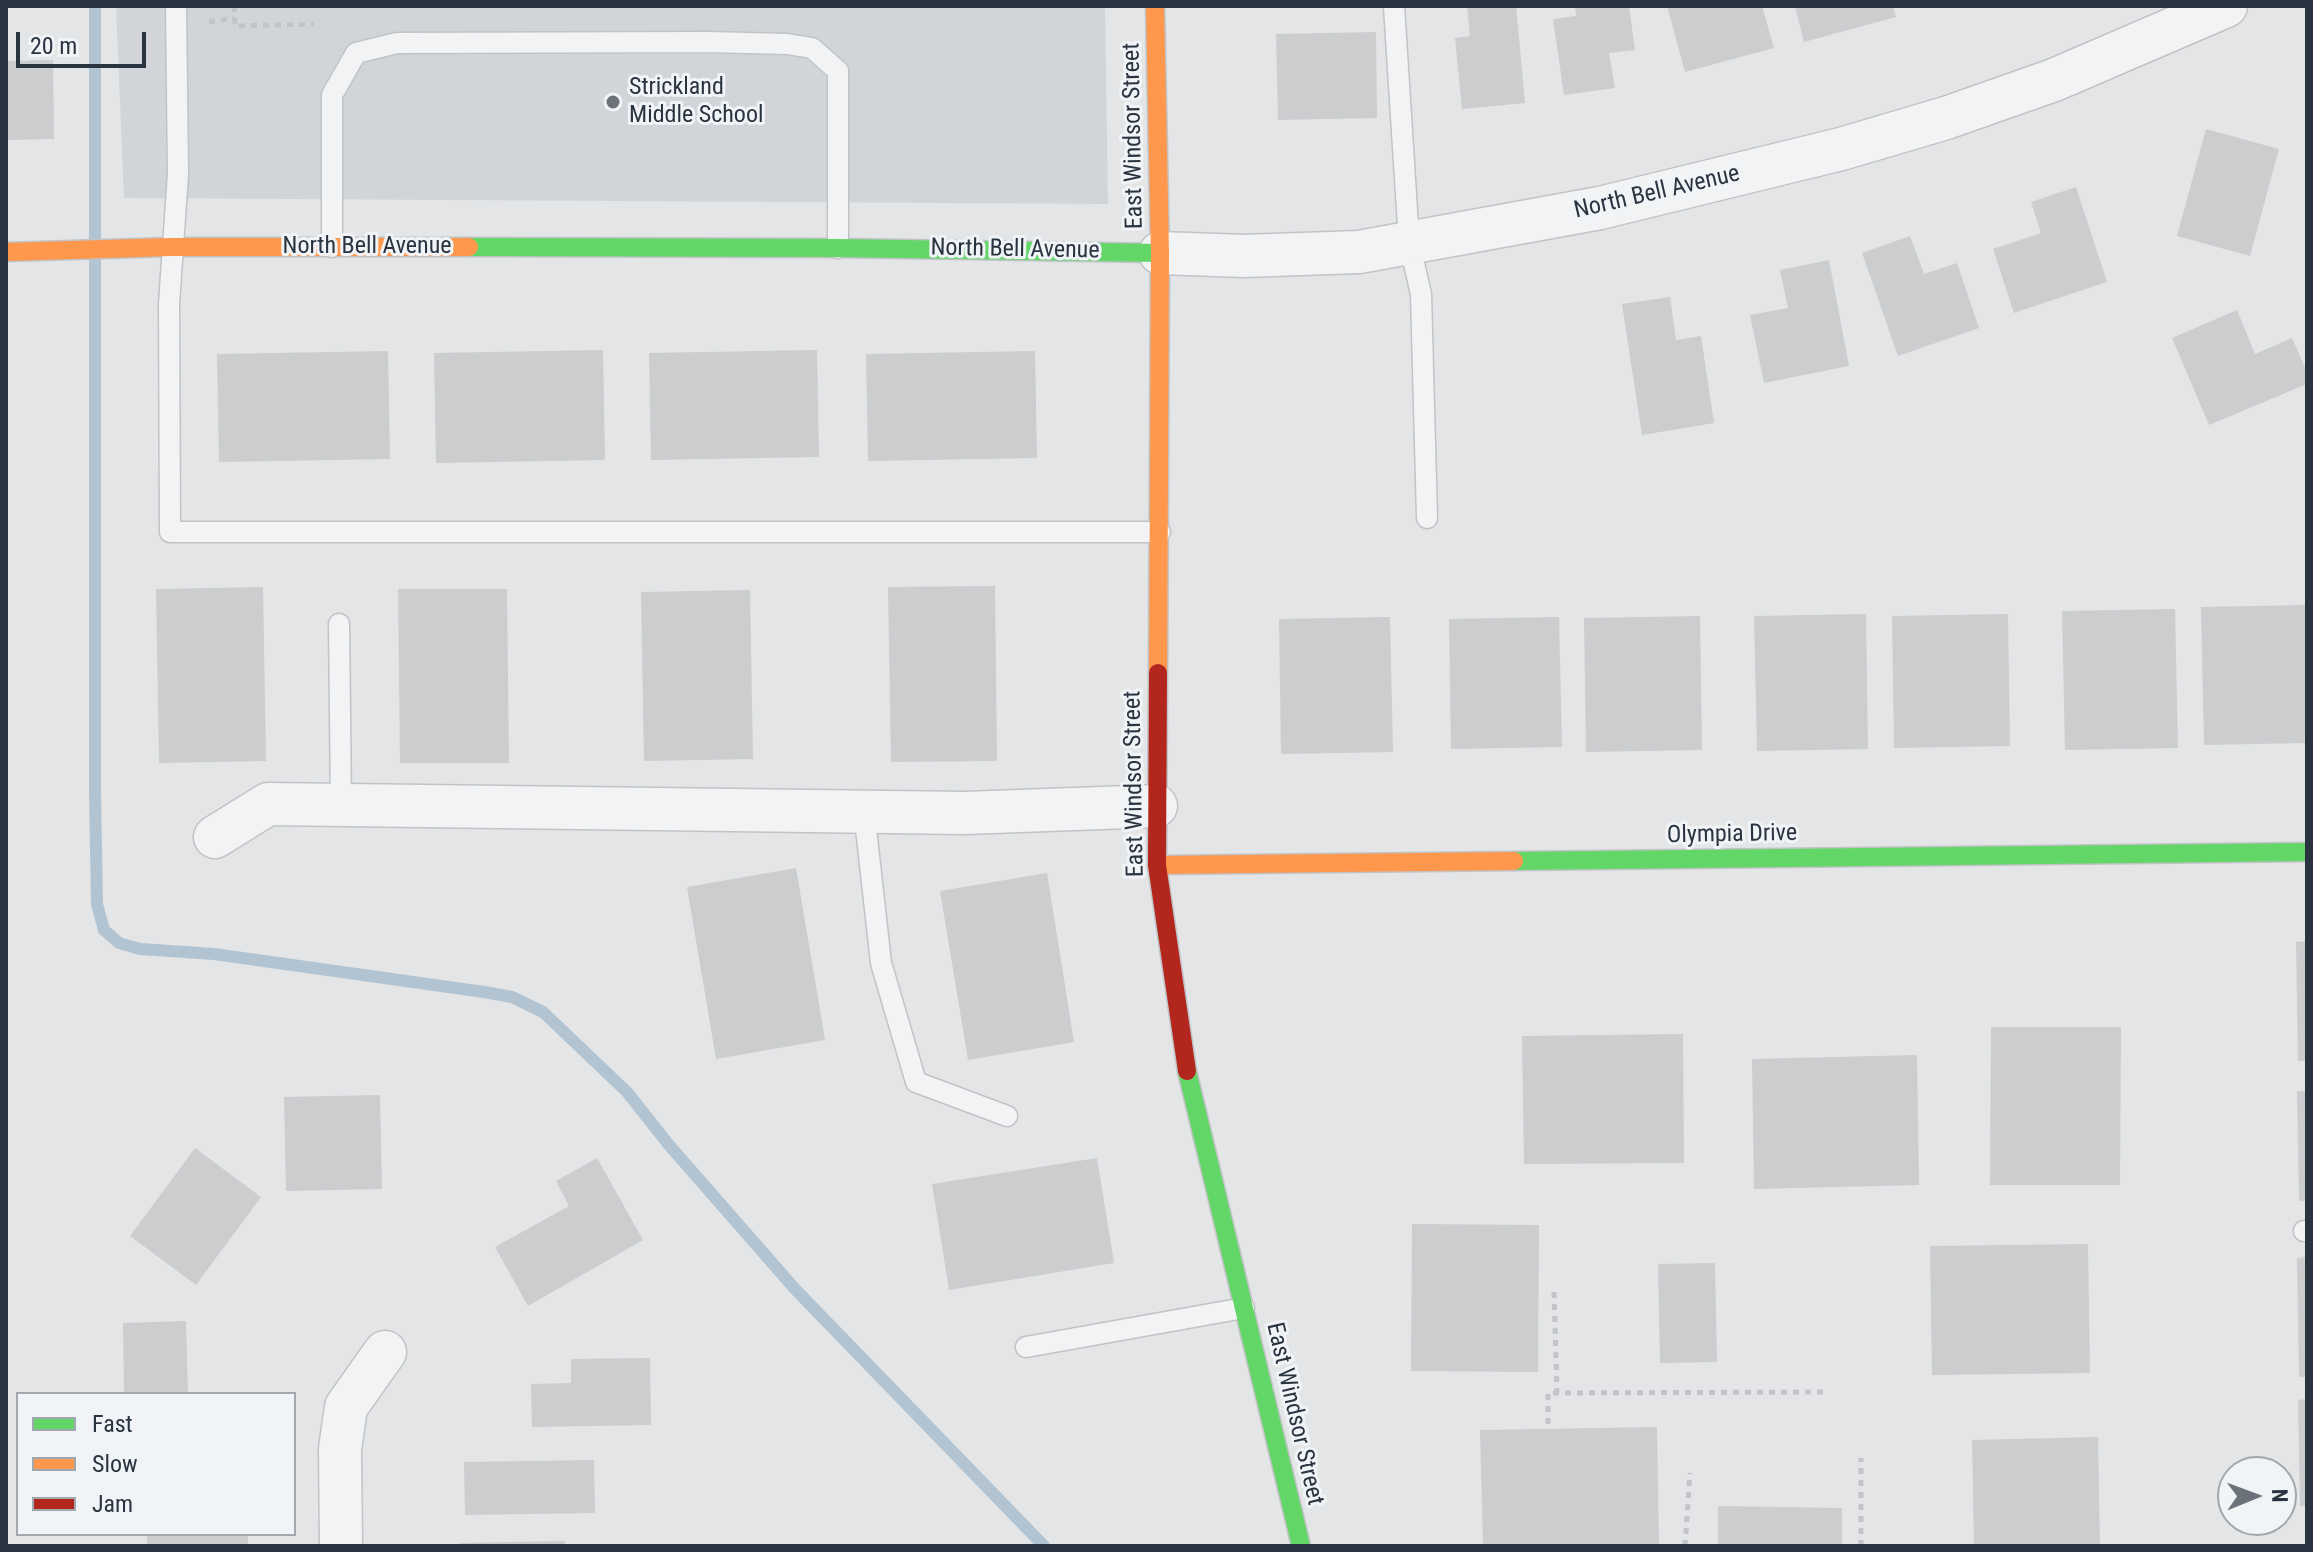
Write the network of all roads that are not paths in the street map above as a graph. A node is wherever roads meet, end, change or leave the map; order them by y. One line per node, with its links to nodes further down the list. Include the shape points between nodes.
1 (176, 6): 6 (lane, via 178,174)
2 (1155, 6): 10 (street, East Windsor Street)
3 (1394, 6): 5 (lane)
4 (2226, 6): 5 (street, North Bell Avenue, via 2054,80 1841,149 1600,208)
5 (1409, 242): 10 (street, North Bell Avenue, via 1359,252); 11 (lane, via 1421,294)
6 (167, 247): 7 (street, North Bell Avenue); 9 (street, North Bell Avenue); 12 (lane, via 170,532)
7 (332, 247): 8 (street, North Bell Avenue); 8 (lane, via 332,95 356,53 397,43 708,42 812,48 838,71)
8 (838, 248): 10 (street, North Bell Avenue)
9 (13, 252)
10 (1160, 253): 12 (street, East Windsor Street)
11 (1427, 518)
12 (1160, 532): 15 (street, East Windsor Street)
13 (339, 624): 14 (lane)
14 (341, 805): 16 (street); 17 (street, via 268,804)
15 (1156, 806): 16 (street); 19 (street, East Windsor Street)
16 (864, 811): 20 (lane, via 881,963 916,1082)
17 (215, 837)
18 (2307, 852): 19 (street, Olympia Drive)
19 (1157, 865): 21 (street, East Windsor Street, via 1186,1066)
20 (1007, 1116)
21 (1244, 1308): 22 (lane); 25 (street, East Windsor Street)
22 (1026, 1347)
23 (385, 1352): 24 (street, via 346,1407 340,1449)
24 (341, 1546)
25 (1301, 1546)

